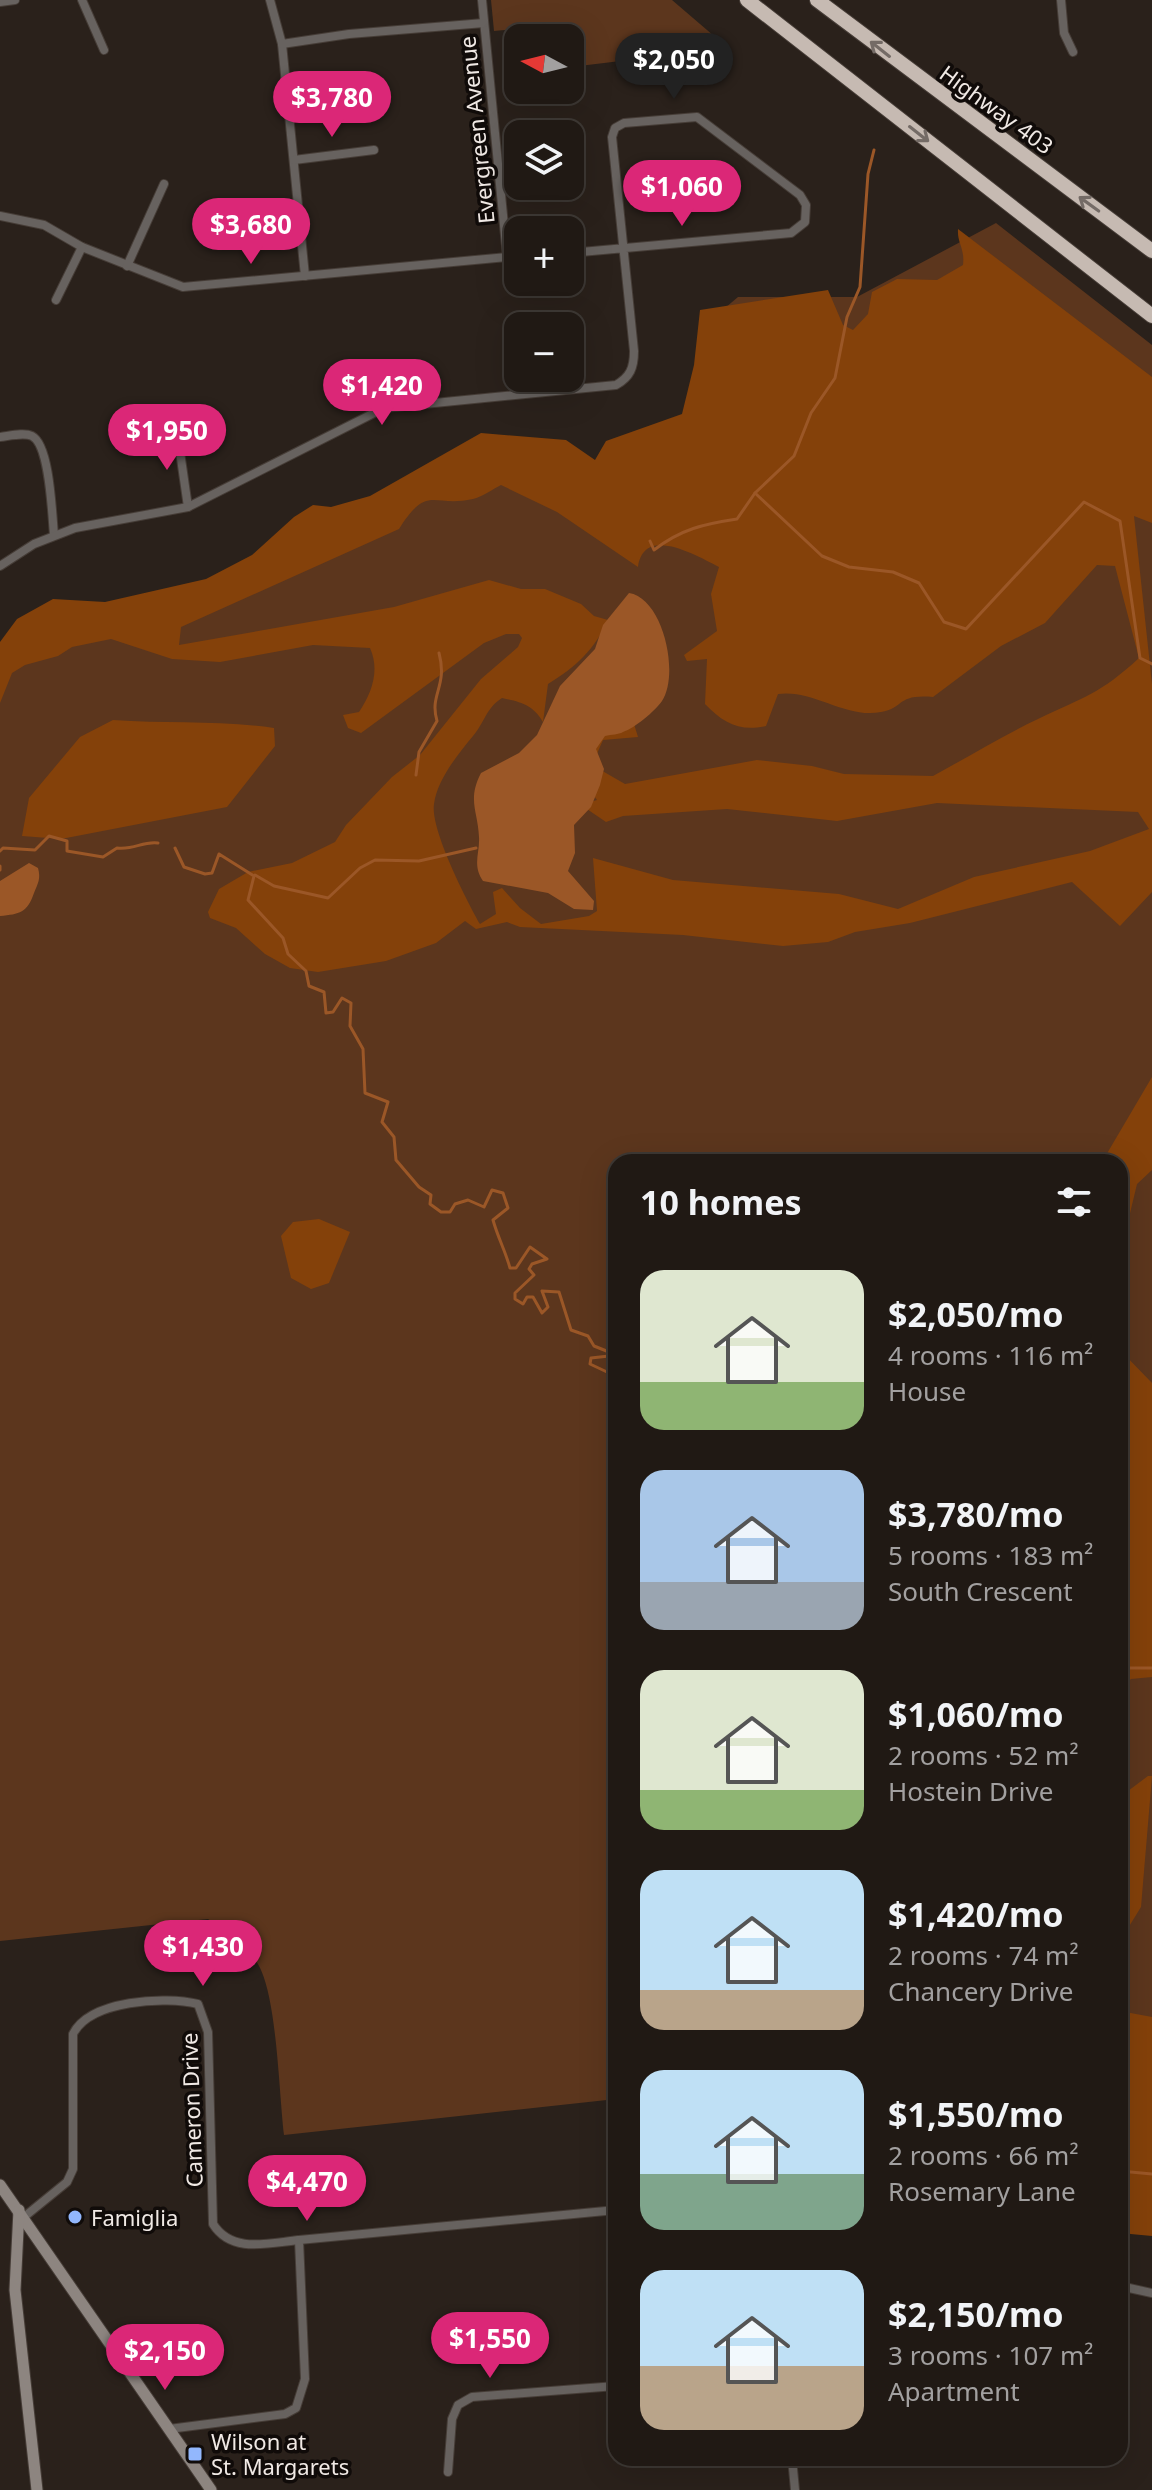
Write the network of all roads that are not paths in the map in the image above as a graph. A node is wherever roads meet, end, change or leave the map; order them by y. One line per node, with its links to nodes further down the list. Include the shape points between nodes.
1 (15, 0): 8 (street)
2 (82, 0): 11 (street)
3 (270, 0): 10 (street)
4 (482, 0): 9 (street, Evergreen Avenue)
5 (747, 0): 26 (highway, one-way to 26)
6 (817, 0): 20 (highway, Highway 403, one-way to 6)
7 (1061, 0): 12 (street, via 1064,33)
8 (0, 2)
9 (484, 23): 10 (street); 17 (street, Evergreen Avenue)
10 (282, 44): 14 (street)
11 (104, 50)
12 (1073, 52)
13 (374, 150): 14 (street)
14 (294, 160): 24 (street)
15 (164, 184): 23 (street)
16 (0, 216): 18 (street, via 44,225)
17 (504, 226)
18 (82, 247): 23 (street); 25 (street)
19 (622, 250): 19 (street, via 791,233 805,222 806,205 706,123 684,117 632,122 615,128 612,137); 21 (street); 29 (street, via 634,351 627,379 616,385 384,408)
20 (1152, 251)
21 (584, 252)
22 (504, 256): 24 (street)
23 (127, 266): 24 (street, via 183,287)
24 (305, 276)
25 (56, 300)
26 (1152, 316)
27 (177, 431): 29 (street)
28 (0, 437): 30 (street, via 27,434 44,450)
29 (188, 507): 30 (street)
30 (54, 535): 31 (street)
31 (0, 566)
32 (0, 2185): 33 (main road)
33 (19, 2210): 35 (main road); 36 (street, Cameron Drive, via 67,2182 73,2169 73,2034 79,2023 105,2007 180,1999 198,2004 208,2032 213,2224 233,2243); 37 (main road); 39 (main road, via 10,2254)
34 (608, 2211): 36 (street)
35 (36, 2235): 37 (main road); 42 (main road)
36 (299, 2240): 42 (street, via 305,2379 296,2408 285,2414)
37 (17, 2253): 39 (main road)
38 (1128, 2288): 40 (street)
39 (15, 2290): 45 (main road)
40 (1152, 2293)
41 (608, 2387): 44 (street, via 472,2397 458,2405 452,2419)
42 (169, 2429): 46 (main road)
43 (793, 2466): 47 (street)
44 (448, 2472)
45 (37, 2490)
46 (211, 2490)
47 (795, 2490)

